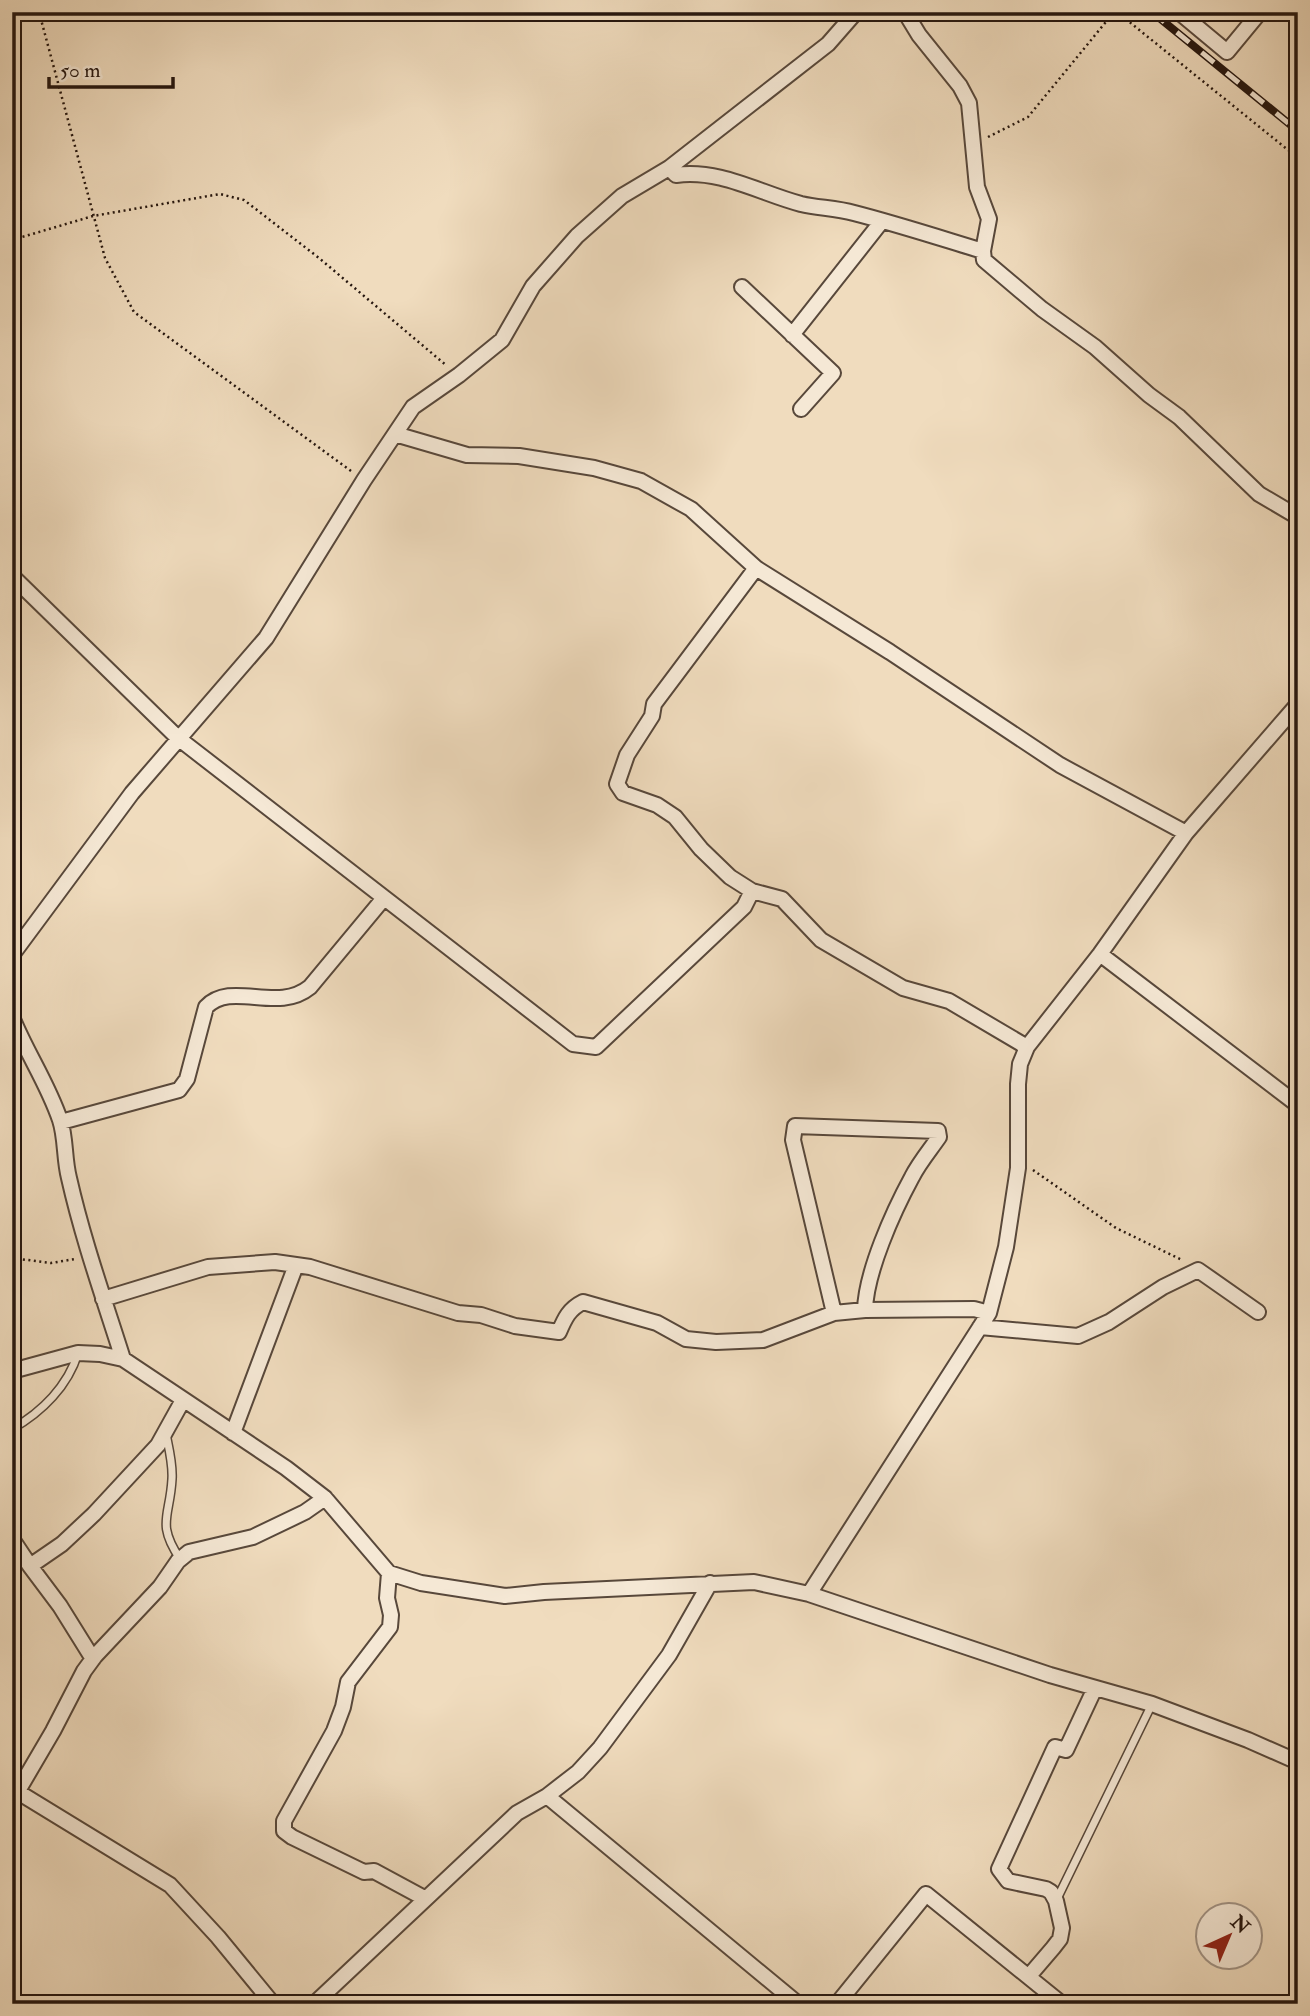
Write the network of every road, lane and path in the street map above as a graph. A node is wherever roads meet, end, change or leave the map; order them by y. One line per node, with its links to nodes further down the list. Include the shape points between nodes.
1 (39, 12): 10 (path)
2 (856, 12): 9 (street, via 828,44)
3 (905, 12): 7 (street, via 969,103)
4 (1115, 12): 7 (path, via 1028,117); 8 (path)
5 (1179, 12): 6 (street, via 1227,52)
6 (1260, 12)
7 (973, 145): 13 (street, via 977,187 989,219)
8 (1298, 158)
9 (669, 168): 11 (street, via 676,175 714,175 805,205); 16 (street, via 622,196 577,236 533,286 502,340)
10 (93, 216): 12 (path); 16 (path, via 220,194 244,200); 19 (path, via 105,258 134,312)
11 (882, 221): 13 (street); 15 (street)
12 (12, 240)
13 (983, 251): 20 (street, via 992,268 1179,417 1259,494)
14 (742, 287): 15 (street)
15 (792, 335): 17 (street, via 833,373)
16 (459, 375): 18 (street, via 413,407)
17 (801, 410)
18 (395, 434): 19 (street); 21 (street, via 467,455 519,456 641,481 691,509)
19 (364, 480): 24 (street, via 266,638)
20 (1298, 517)
21 (757, 568): 25 (street, via 1060,765); 26 (street, via 654,704 617,784 623,793 675,817 730,877)
22 (12, 576): 24 (street)
23 (1298, 704): 25 (street)
24 (178, 738): 27 (street); 29 (street)
25 (1186, 833): 28 (street)
26 (752, 891): 27 (street, via 744,907 596,1046 573,1044); 31 (street, via 782,899 821,940 903,988 949,1001)
27 (384, 898): 33 (street, via 300,995 213,1000 206,1007 187,1079 179,1090)
28 (1100, 954): 31 (street); 32 (street)
29 (12, 955)
30 (12, 1017): 33 (street)
31 (1027, 1047): 34 (street, via 1018,1084)
32 (1298, 1105)
33 (61, 1122): 35 (street, via 68,1176)
34 (1018, 1160): 38 (path, via 1116,1228); 43 (street, via 1006,1247)
35 (89, 1257): 36 (path, via 51,1263); 39 (street)
36 (12, 1258)
37 (296, 1265): 39 (street, via 249,1262 208,1267); 42 (street, via 458,1313 559,1332 567,1314 583,1302 657,1323 686,1339 716,1342 763,1340); 50 (street)
38 (1198, 1270): 41 (street); 44 (street, via 1078,1336)
39 (103, 1299): 46 (street)
40 (864, 1310): 42 (street); 42 (street, via 877,1256 912,1176 939,1137 938,1131 795,1126 793,1140); 43 (street, via 974,1309)
41 (1258, 1312)
42 (834, 1313)
43 (989, 1313): 44 (street)
44 (980, 1327): 58 (street)
45 (78, 1353): 46 (street); 47 (street); 49 (lane, via 73,1370 43,1408)
46 (122, 1359): 48 (street)
47 (12, 1371)
48 (183, 1400): 50 (street); 51 (street)
49 (12, 1429)
50 (233, 1433): 52 (street)
51 (166, 1434): 54 (lane, via 173,1475 165,1532); 55 (street, via 94,1514)
52 (325, 1498): 54 (street, via 253,1537 188,1552); 56 (street)
53 (12, 1539): 55 (street)
54 (180, 1559): 59 (street)
55 (30, 1566): 59 (street)
56 (389, 1573): 57 (street, via 421,1583 505,1596); 65 (street, via 390,1626 348,1682 334,1731 284,1821 284,1831)
57 (710, 1583): 58 (street, via 754,1582); 63 (street, via 669,1655 600,1748)
58 (809, 1594): 60 (street)
59 (93, 1658): 64 (street)
60 (1096, 1688): 61 (street); 66 (street, via 1066,1750 1055,1747 999,1869 1008,1881 1046,1889)
61 (1152, 1704): 62 (street); 66 (lane)
62 (1298, 1762)
63 (547, 1796): 65 (street, via 517,1813); 70 (street)
64 (15, 1797): 68 (street, via 170,1885)
65 (424, 1898): 69 (street)
66 (1056, 1901): 67 (street, via 1060,1939)
67 (1029, 1976): 71 (street, via 926,1894); 72 (street)
68 (273, 2004)
69 (314, 2004)
70 (798, 2004)
71 (837, 2004)
72 (1062, 2004)

